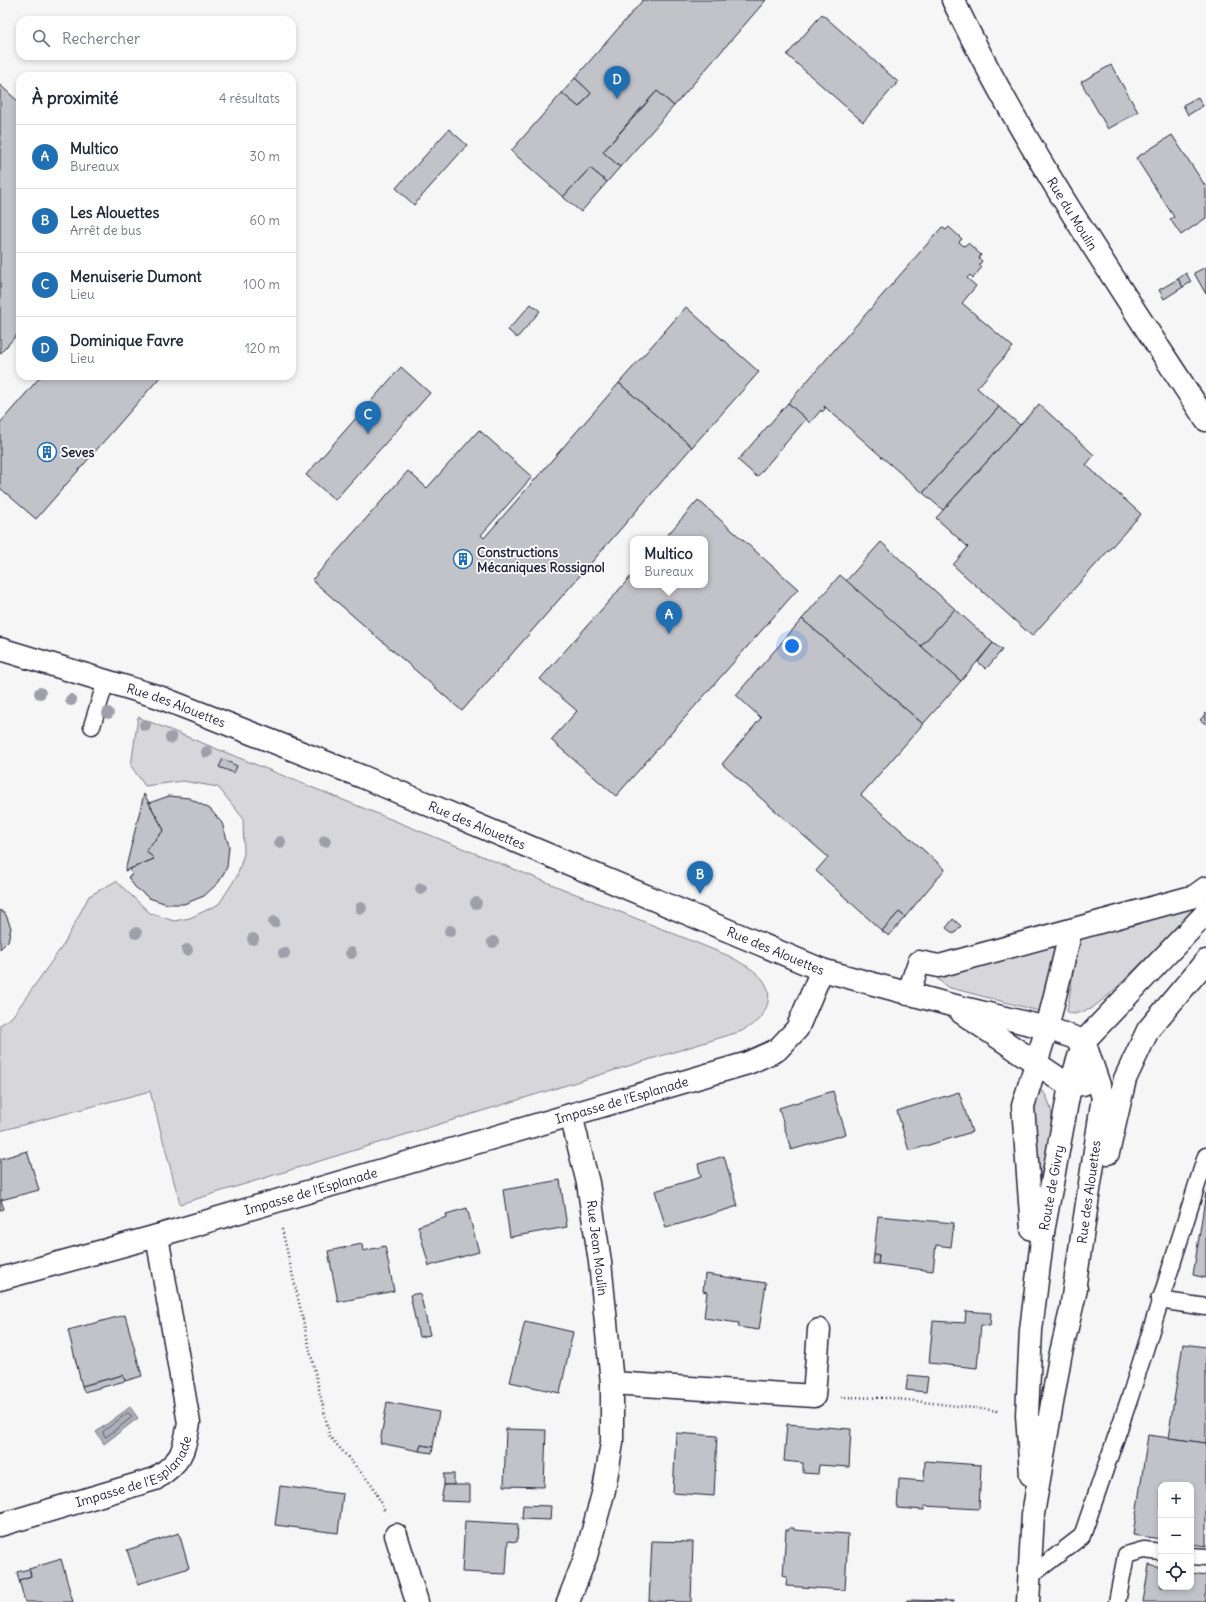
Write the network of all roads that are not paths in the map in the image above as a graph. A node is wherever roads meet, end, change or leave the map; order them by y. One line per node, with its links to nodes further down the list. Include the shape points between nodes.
1 (953, 0): 2 (street, Rue du Moulin, via 1047,174)
2 (1206, 420)
3 (0, 649): 4 (street, Rue des Alouettes)
4 (106, 681): 5 (lane); 10 (street, Rue des Alouettes, via 159,697 363,777)
5 (92, 726)
6 (1206, 888): 8 (street, via 1195,896)
7 (1206, 913): 14 (street, Route de Givry)
8 (1071, 930): 11 (street, via 939,966 919,962); 13 (street)
9 (1206, 961): 16 (street, Route de Givry, via 1148,1030)
10 (822, 970): 11 (street, Rue des Alouettes); 19 (street, Impasse de l'Esplanade, via 797,1029 777,1050 748,1064)
11 (908, 994): 12 (street, Rue des Alouettes)
12 (951, 1006): 13 (street, Rue des Alouettes); 15 (street, Rue des Alouettes)
13 (1047, 1028): 14 (street, Rue des Alouettes); 15 (street)
14 (1084, 1041): 17 (street, Rue des Alouettes); 18 (street, Route de Givry)
15 (1035, 1062): 18 (street, Rue des Alouettes); 21 (street, via 1023,1106 1032,1229)
16 (1125, 1079): 17 (street); 25 (street, Route de Givry)
17 (1098, 1082): 18 (street); 25 (street, Rue des Alouettes, via 1103,1097)
18 (1070, 1086): 21 (street, Route de Givry)
19 (571, 1115): 22 (street, Impasse de l'Esplanade); 28 (street, Rue Jean Moulin, via 588,1183 600,1262)
20 (1206, 1156): 24 (lane)
21 (1043, 1232): 29 (street, Route de Givry, via 1032,1330 1027,1414)
22 (157, 1236): 23 (street); 30 (street, Impasse de l'Esplanade, via 189,1423 184,1449 173,1466 155,1479)
23 (0, 1279)
24 (1159, 1300): 26 (lane); 35 (lane, via 1130,1397 1082,1536)
25 (1072, 1303): 29 (street, Route de Givry)
26 (1206, 1307)
27 (819, 1330): 28 (street, via 814,1396)
28 (612, 1383): 37 (street, Rue Jean Moulin, via 612,1443 604,1490 586,1556)
29 (1033, 1514): 35 (street, Route de Givry)
30 (0, 1525)
31 (396, 1536): 36 (street)
32 (1158, 1552): 39 (lane, via 1144,1550 1126,1556)
33 (1194, 1556): 34 (lane)
34 (1206, 1558)
35 (1029, 1577): 38 (street, Route de Givry)
36 (417, 1602)
37 (568, 1602)
38 (1028, 1602)
39 (1117, 1602)

